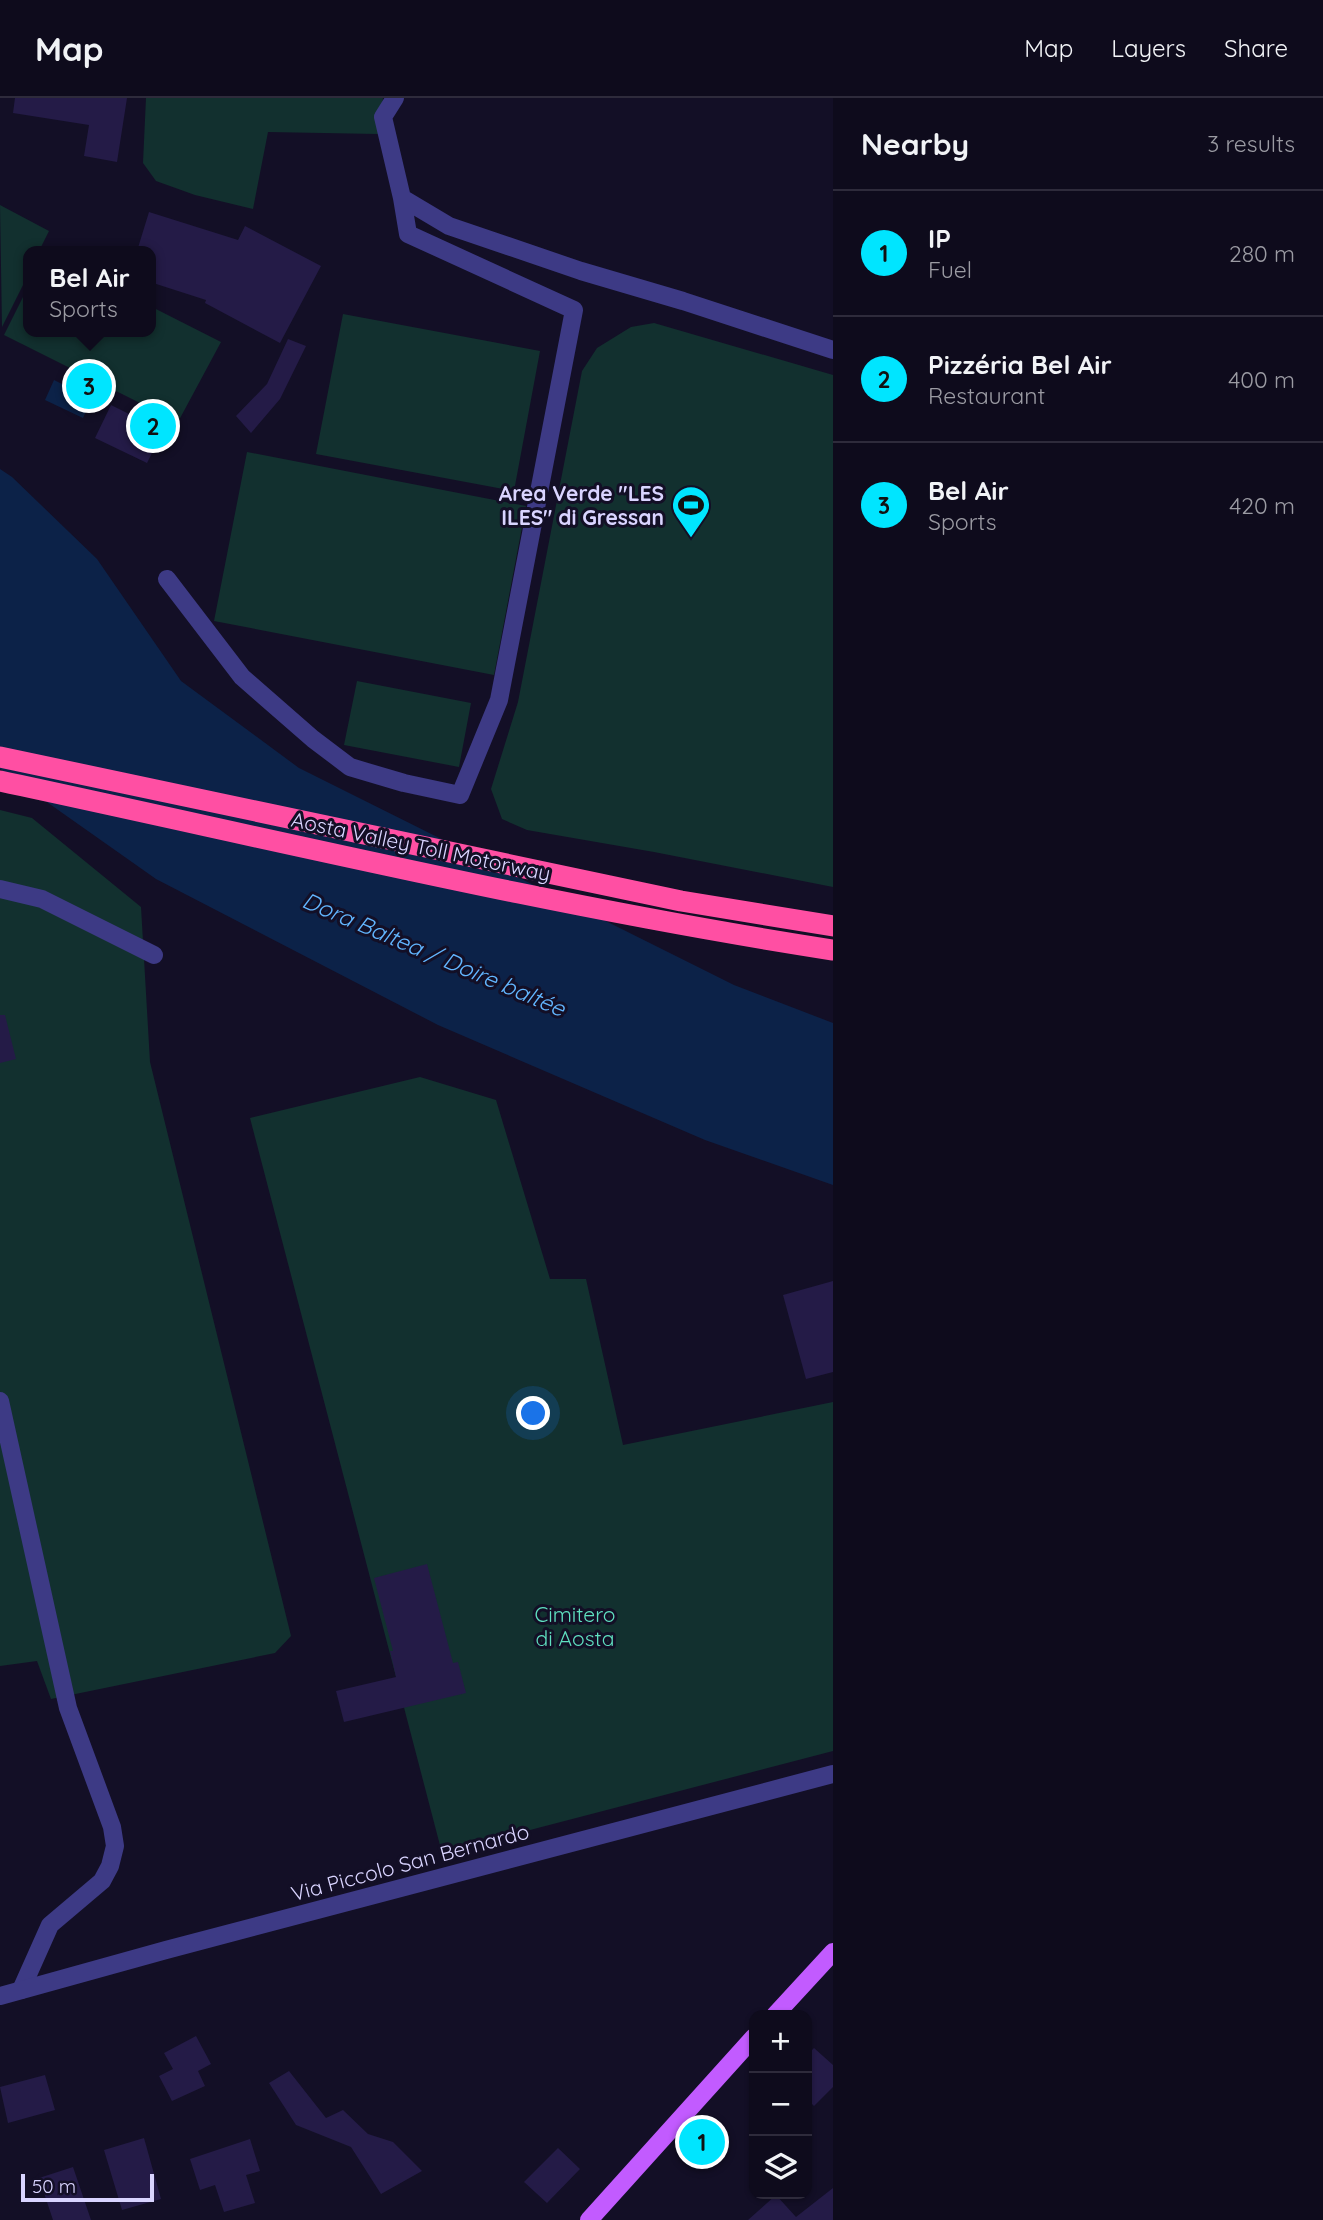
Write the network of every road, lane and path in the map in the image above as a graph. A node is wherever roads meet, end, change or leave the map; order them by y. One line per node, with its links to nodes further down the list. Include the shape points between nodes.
1 (395, 98): 2 (street, via 383,117)
2 (402, 198): 3 (street, via 449,226); 4 (street, via 408,234 574,310 499,700 460,795 350,767 242,677)
3 (833, 350)
4 (167, 579)
5 (0, 757): 8 (highway, Aosta Valley Toll Motorway, via 681,901)
6 (0, 781): 9 (highway, Aosta Valley Toll Motorway, via 527,894)
7 (0, 889): 10 (street, via 42,899)
8 (833, 926)
9 (833, 950)
10 (154, 955)
11 (0, 1401): 14 (street, via 68,1708 115,1846 102,1881 50,1925)
12 (833, 1774): 14 (street, Via Piccolo San Bernardo)
13 (833, 1952): 16 (main road)
14 (21, 1990): 15 (street, Via Piccolo San Bernardo)
15 (0, 1996)
16 (780, 2010)
17 (749, 2043): 18 (main road)
18 (589, 2220)

